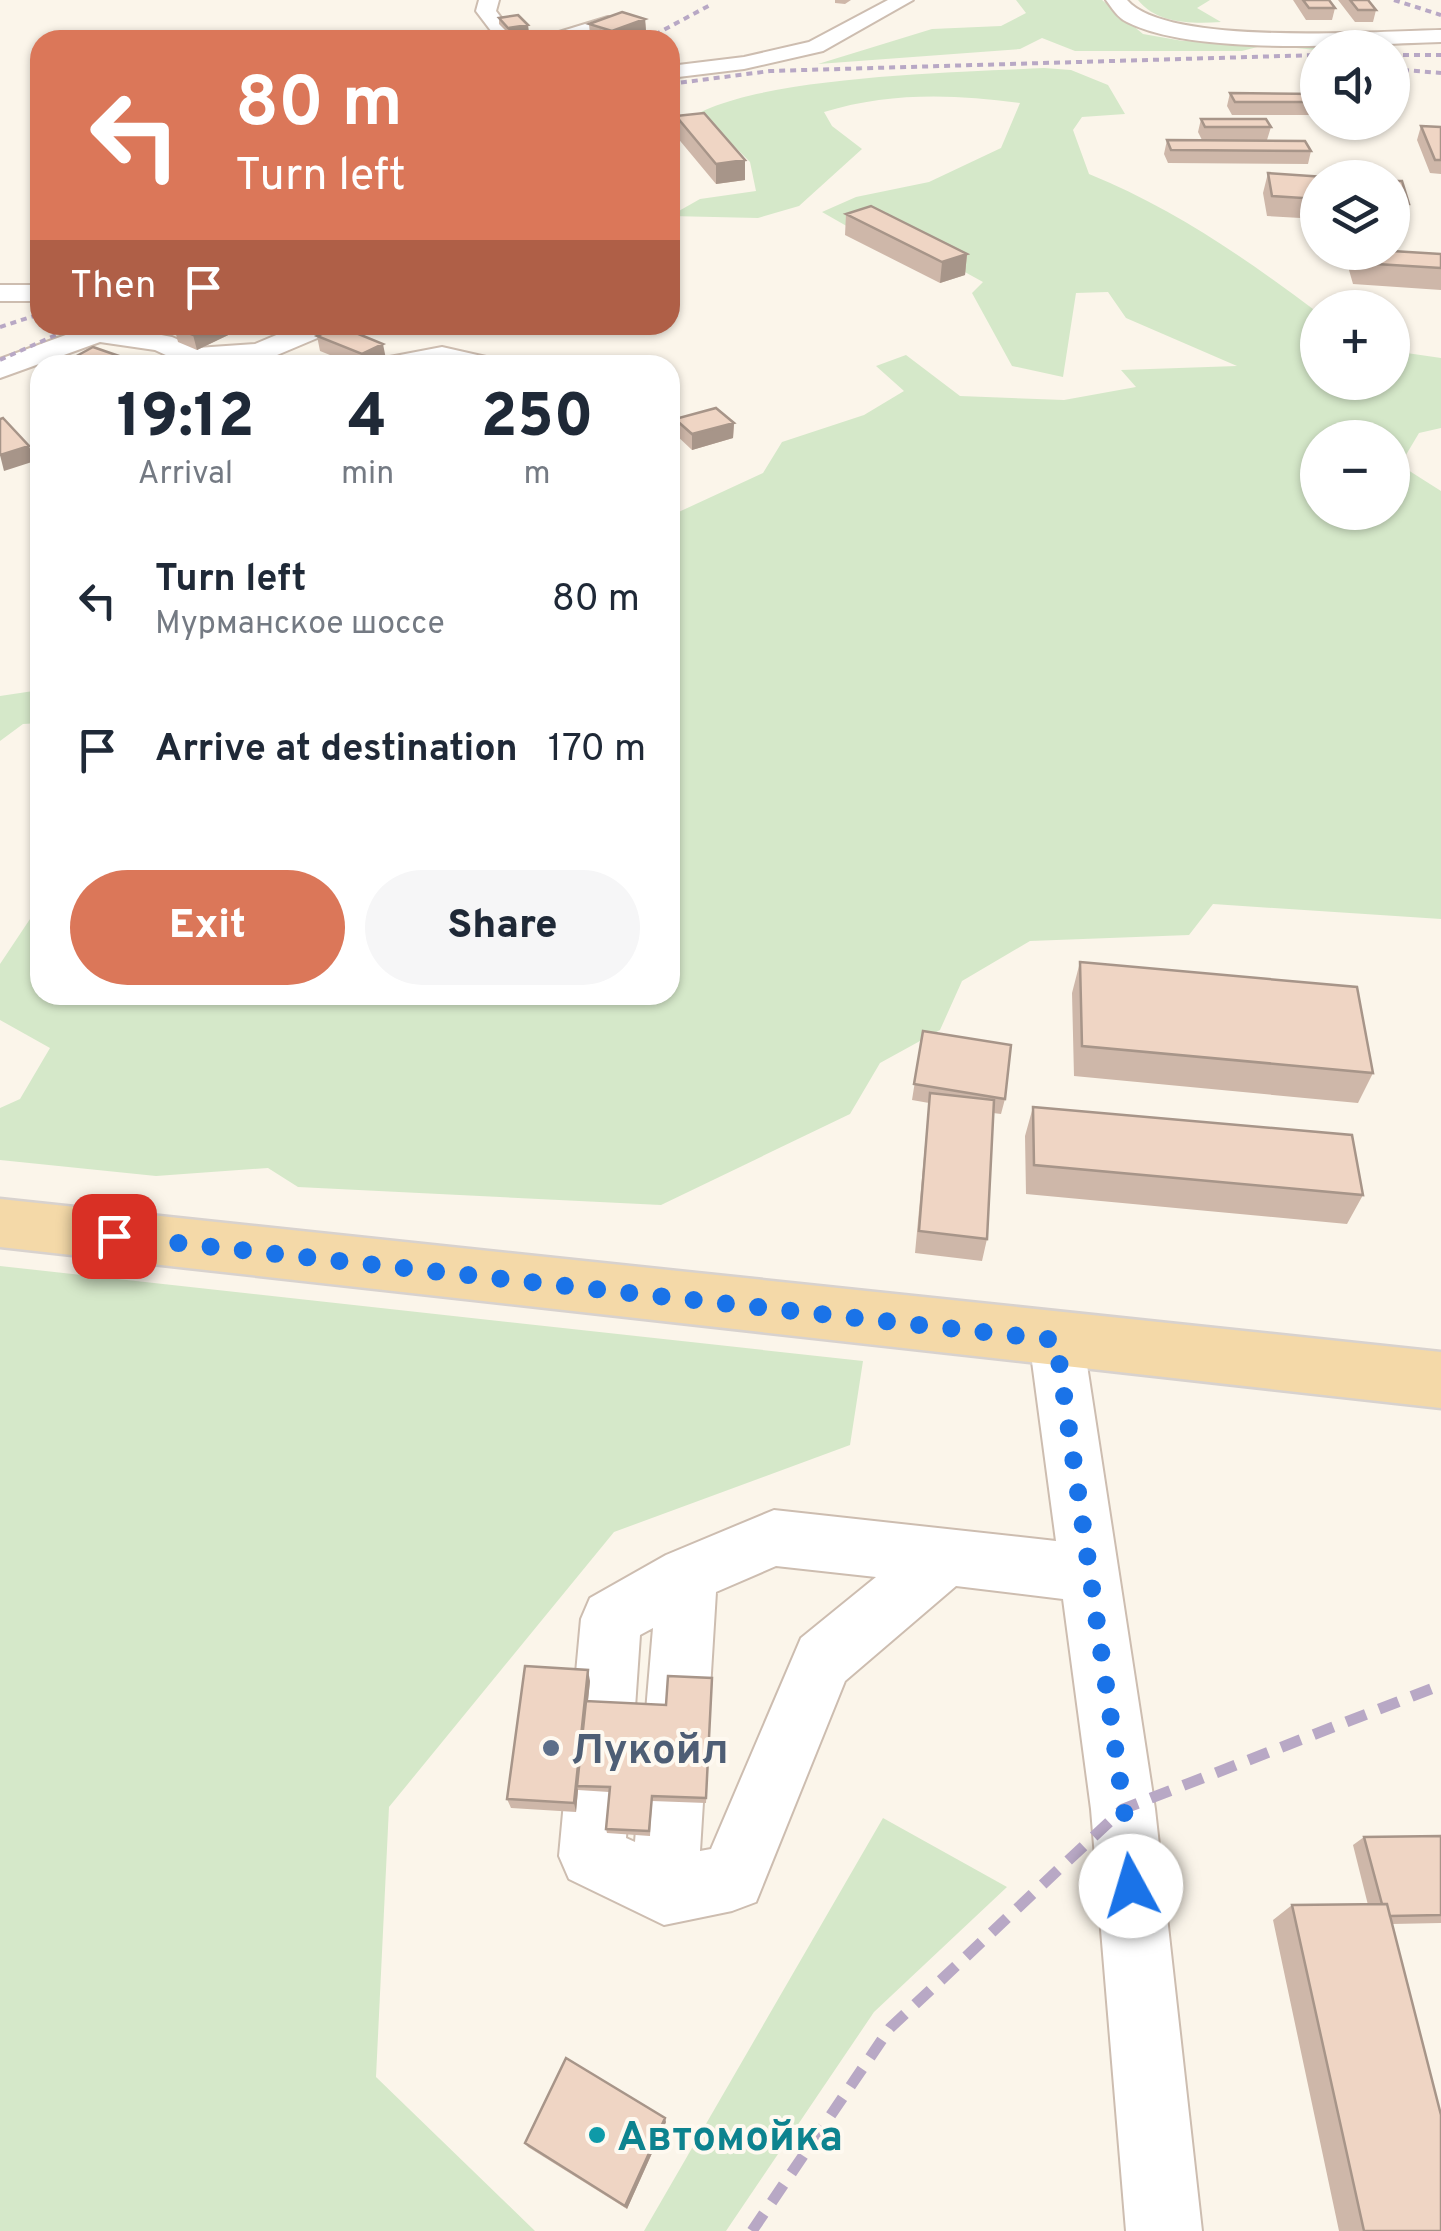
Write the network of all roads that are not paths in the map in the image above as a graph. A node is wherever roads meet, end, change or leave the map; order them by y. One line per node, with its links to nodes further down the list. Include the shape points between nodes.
1 (488, 0): 6 (street, via 486,11)
2 (903, 0): 10 (street, via 816,46)
3 (1116, 0): 9 (street, via 1130,16 1163,27)
4 (1261, 15): 9 (street)
5 (608, 23): 7 (street)
6 (500, 30)
7 (585, 30)
8 (1441, 36): 9 (street)
9 (1298, 37)
10 (680, 71)
11 (0, 293): 12 (street)
12 (30, 293)
13 (93, 335): 17 (street)
14 (132, 335): 18 (street)
15 (300, 335): 16 (street)
16 (260, 352): 19 (street); 20 (street)
17 (38, 355)
18 (189, 355)
19 (220, 355)
20 (268, 355)
21 (30, 358): 22 (street)
22 (0, 369)
23 (0, 1223): 24 (main road)
24 (1056, 1340): 25 (main road); 27 (street)
25 (1441, 1380)
26 (946, 1558): 26 (street, via 823,1660 732,1878 664,1891 592,1856 611,1619 687,1575 774,1538); 27 (street)
27 (1088, 1574): 28 (street, via 1124,1809)
28 (1164, 2231)

